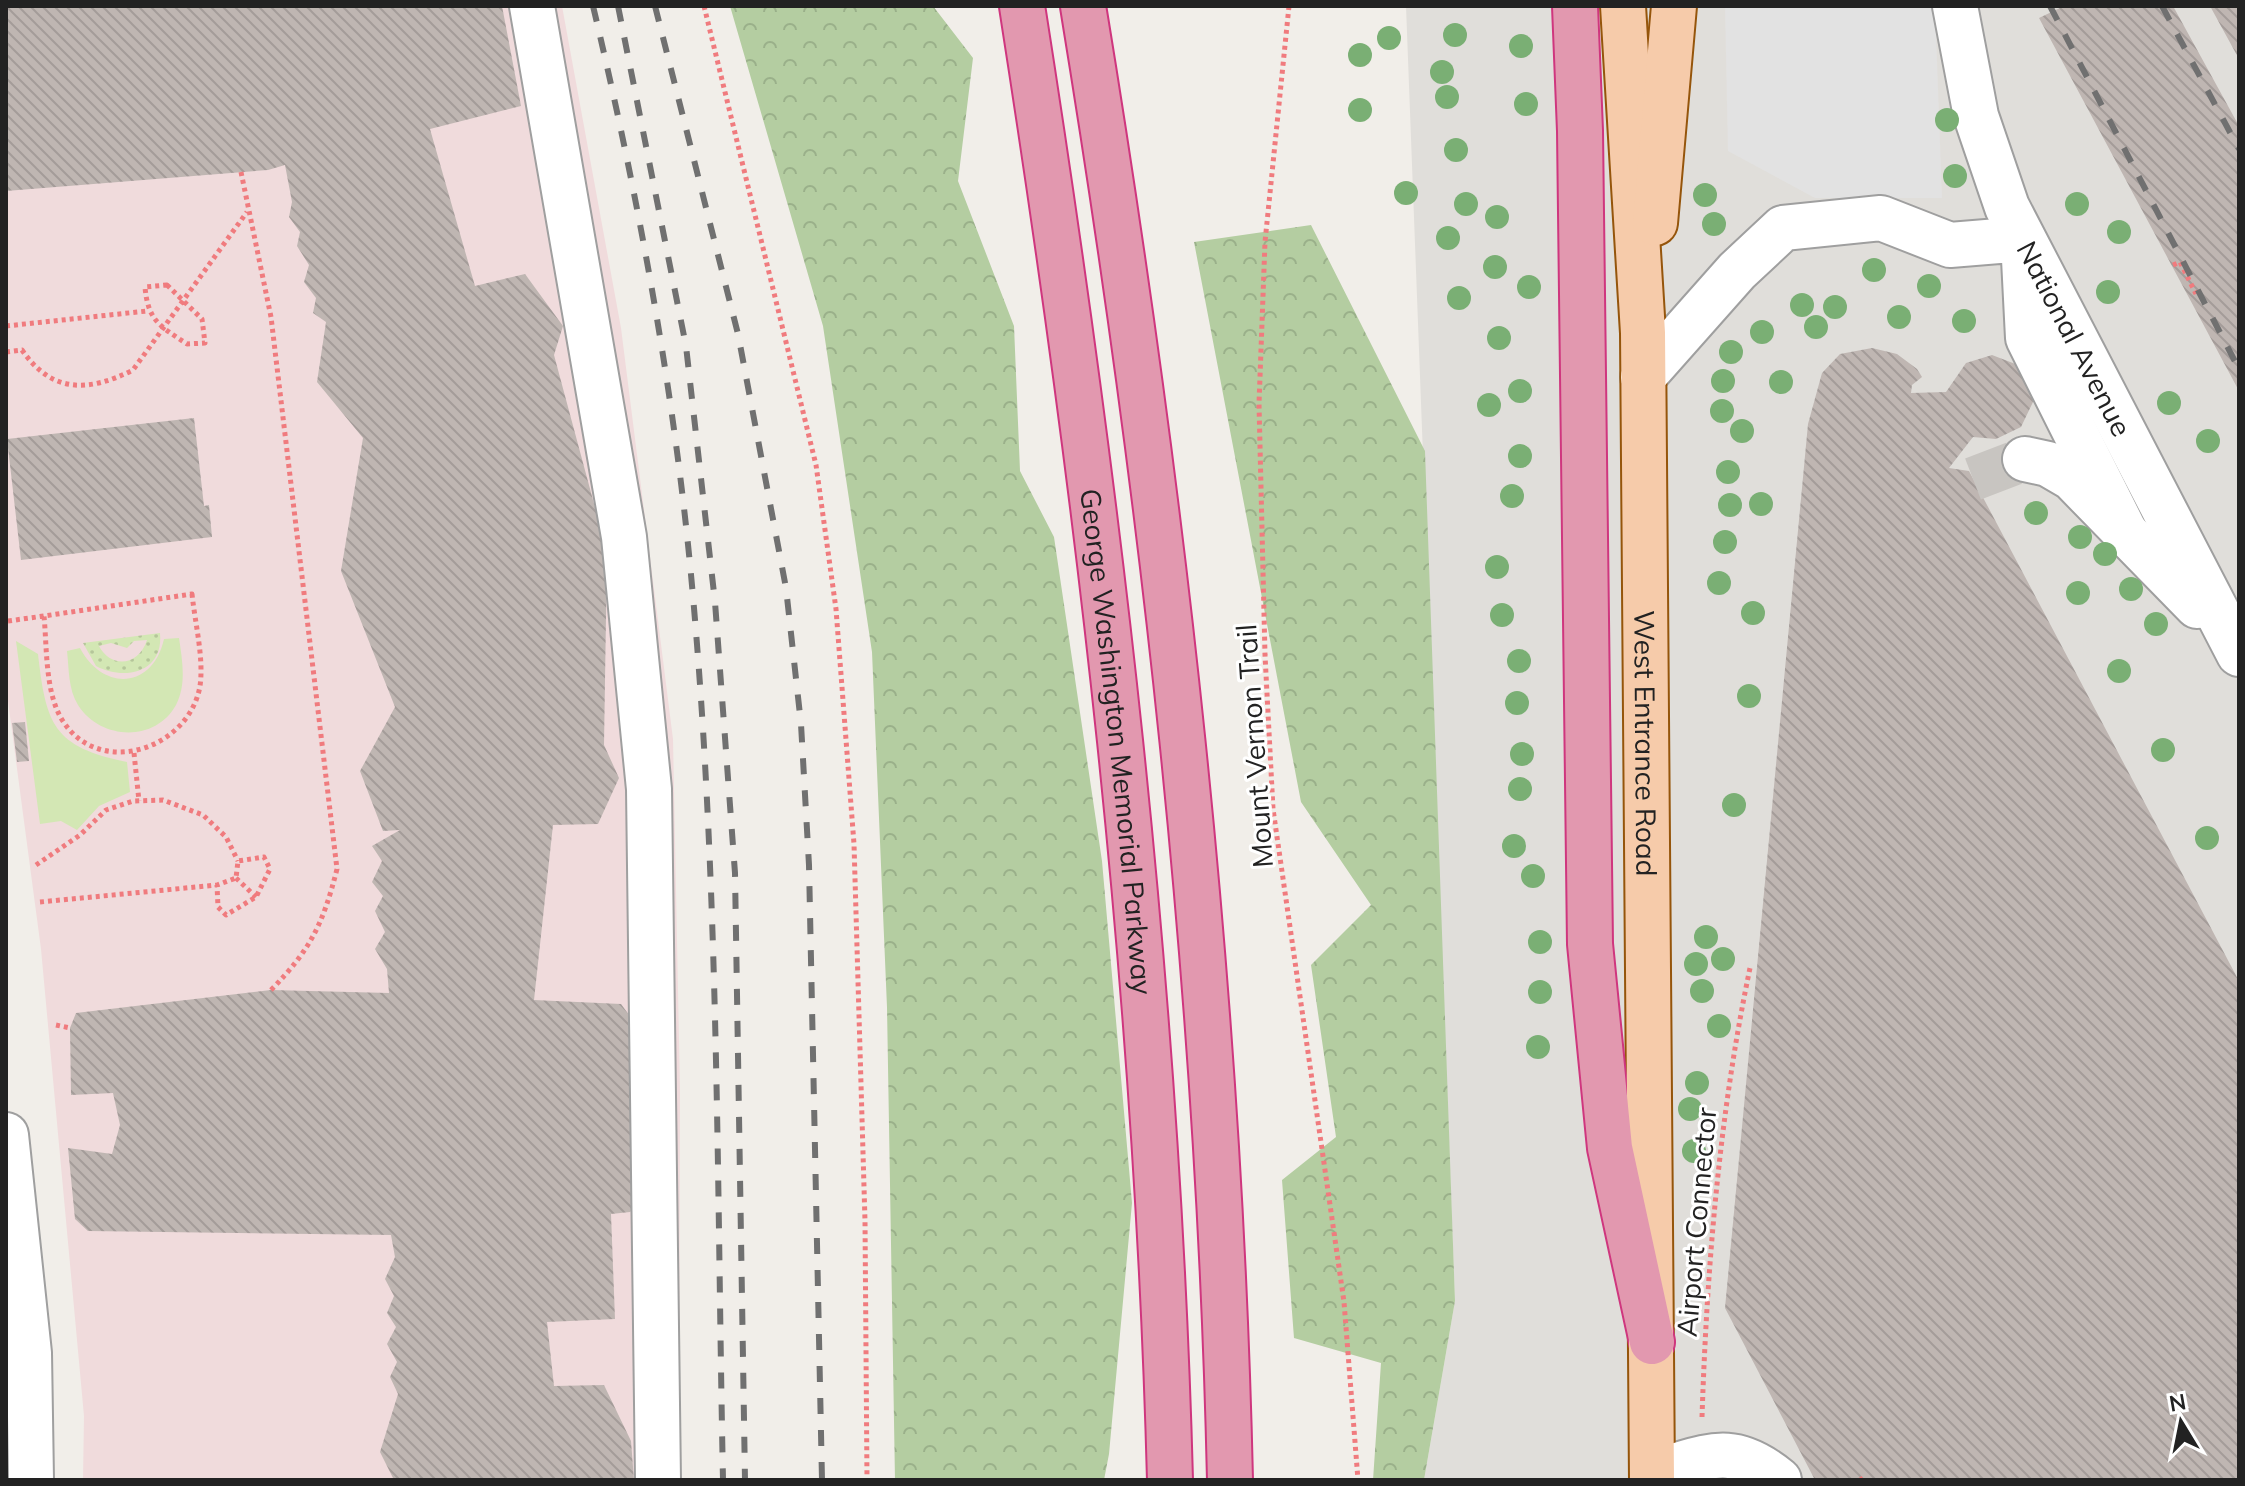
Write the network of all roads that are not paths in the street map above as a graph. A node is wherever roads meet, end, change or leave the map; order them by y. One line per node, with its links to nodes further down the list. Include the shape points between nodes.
1 (532, 6): 23 (street, via 624,537 649,789)
2 (1022, 6): 24 (highway, George Washington Memorial Parkway, via 1079,379 1124,762 1148,1028)
3 (1083, 6): 11 (highway)
4 (1104, 6): 11 (highway)
5 (1575, 6): 19 (highway, via 1590,944 1610,1148)
6 (1623, 6): 13 (main road, West Entrance Road)
7 (1654, 6): 10 (main road)
8 (1674, 6): 10 (main road)
9 (1955, 6): 12 (street, National Avenue, via 1981,130)
10 (1663, 143): 13 (main road)
11 (1109, 164): 25 (highway, via 1162,558 1196,880 1223,1283)
12 (2023, 239): 14 (street, via 1950,245 1881,218 1783,228 1737,271); 16 (street, via 2028,338); 17 (street, National Avenue)
13 (1643, 333): 14 (main road, West Entrance Road)
14 (1643, 377): 19 (main road, West Entrance Road)
15 (2025, 459): 16 (street, via 2072,478)
16 (2124, 530): 17 (street)
17 (2239, 654)
18 (6, 1135): 20 (street, via 29,1353)
19 (1652, 1342): 21 (main road, West Entrance Road)
20 (18, 1423): 22 (street)
21 (1652, 1476): 26 (street, via 1729,1453 1758,1463)
22 (31, 1480)
23 (658, 1480)
24 (1170, 1480)
25 (1230, 1480)
26 (1779, 1480)

